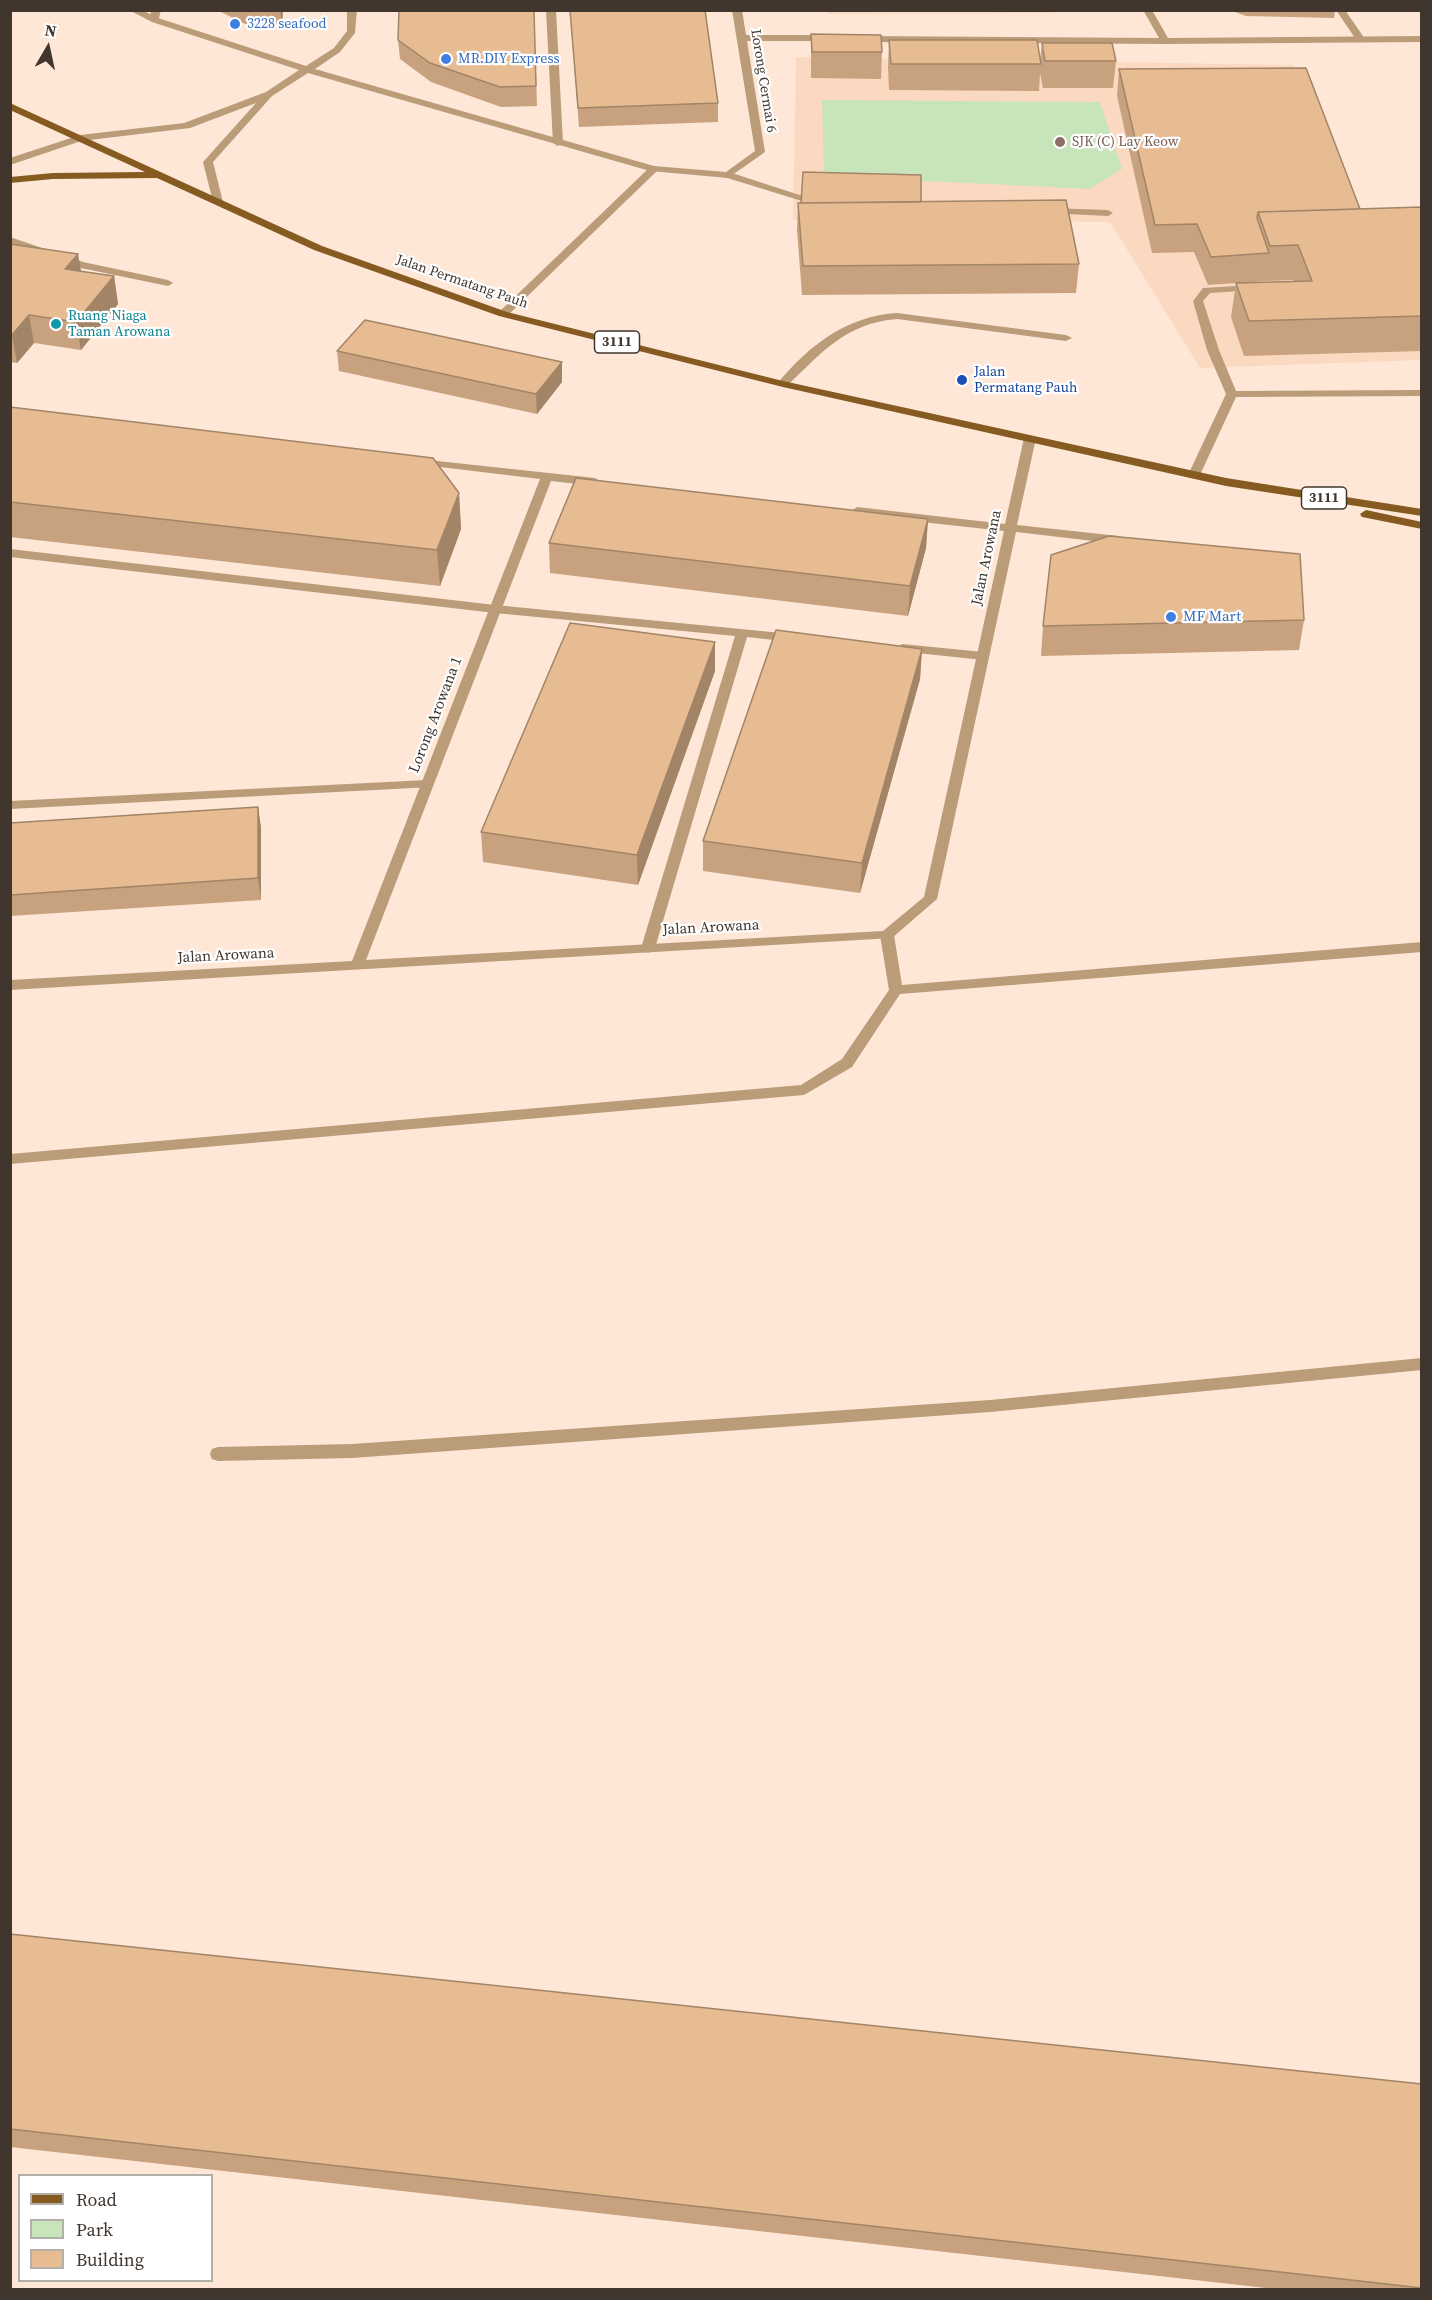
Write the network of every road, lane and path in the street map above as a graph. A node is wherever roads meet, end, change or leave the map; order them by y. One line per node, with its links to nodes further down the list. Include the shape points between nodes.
1 (133, 10): 7 (street)
2 (352, 10): 14 (street, via 352,31 337,50)
3 (550, 10): 18 (street)
4 (737, 10): 8 (street, Lorong Cermai 6)
5 (1147, 10): 13 (street)
6 (1340, 10): 11 (street)
7 (155, 15): 14 (street)
8 (743, 38): 9 (street); 22 (street, Lorong Cermai 6, via 760,152)
9 (837, 38)
10 (848, 39): 13 (street)
11 (1360, 39): 12 (street); 13 (street)
12 (1422, 39)
13 (1165, 41)
14 (309, 70): 15 (street); 18 (street)
15 (269, 94): 17 (street, via 186,126); 24 (street, via 208,162)
16 (10, 106): 17 (main road, Jalan Permatang Pauh / 3111)
17 (80, 138): 19 (street); 21 (main road, Jalan Permatang Pauh / 3111)
18 (558, 143): 20 (street)
19 (10, 162)
20 (654, 169): 22 (street); 31 (street)
21 (162, 175): 23 (main road); 24 (main road, Jalan Permatang Pauh / 3111)
22 (728, 175): 25 (street)
23 (10, 180)
24 (218, 202): 31 (main road, Jalan Permatang Pauh / 3111, via 318,248)
25 (829, 204)
26 (1038, 211): 27 (street)
27 (1108, 213)
28 (10, 240): 29 (street, via 80,265)
29 (168, 283)
30 (1270, 288): 35 (street, via 1207,290 1198,301)
31 (503, 314): 33 (main road, Jalan Permatang Pauh / 3111)
32 (1066, 338): 33 (street, via 875,315 830,340)
33 (783, 384): 36 (main road, Jalan Permatang Pauh / 3111)
34 (1419, 393): 35 (street)
35 (1232, 394): 38 (street)
36 (1030, 438): 38 (main road, Jalan Permatang Pauh / 3111); 45 (street, Jalan Arowana)
37 (404, 460): 39 (street)
38 (1194, 475): 40 (main road, Jalan Permatang Pauh / 3111)
39 (547, 476): 41 (street); 48 (street, Lorong Arowana 1)
40 (1226, 482): 43 (main road, Jalan Permatang Pauh / 3111); 44 (main road)
41 (606, 483)
42 (844, 509): 45 (street)
43 (1422, 513)
44 (1422, 526)
45 (1011, 528): 46 (street); 52 (street, Jalan Arowana)
46 (1130, 541)
47 (10, 553): 48 (street)
48 (495, 609): 49 (street); 53 (street, Lorong Arowana 1)
49 (742, 633): 50 (street); 57 (street)
50 (811, 639)
51 (891, 647): 52 (street)
52 (983, 656): 55 (street, Jalan Arowana, via 930,899)
53 (427, 784): 54 (street); 58 (street, Lorong Arowana 1)
54 (10, 805)
55 (886, 934): 57 (street, Jalan Arowana); 60 (street)
56 (1422, 947): 60 (street)
57 (648, 948): 58 (street, Jalan Arowana)
58 (357, 965): 59 (street, Jalan Arowana)
59 (10, 985)
60 (896, 990): 61 (street, via 847,1063 804,1090)
61 (10, 1159)
62 (1422, 1364): 63 (street, via 990,1406 352,1451)
63 (218, 1454)

